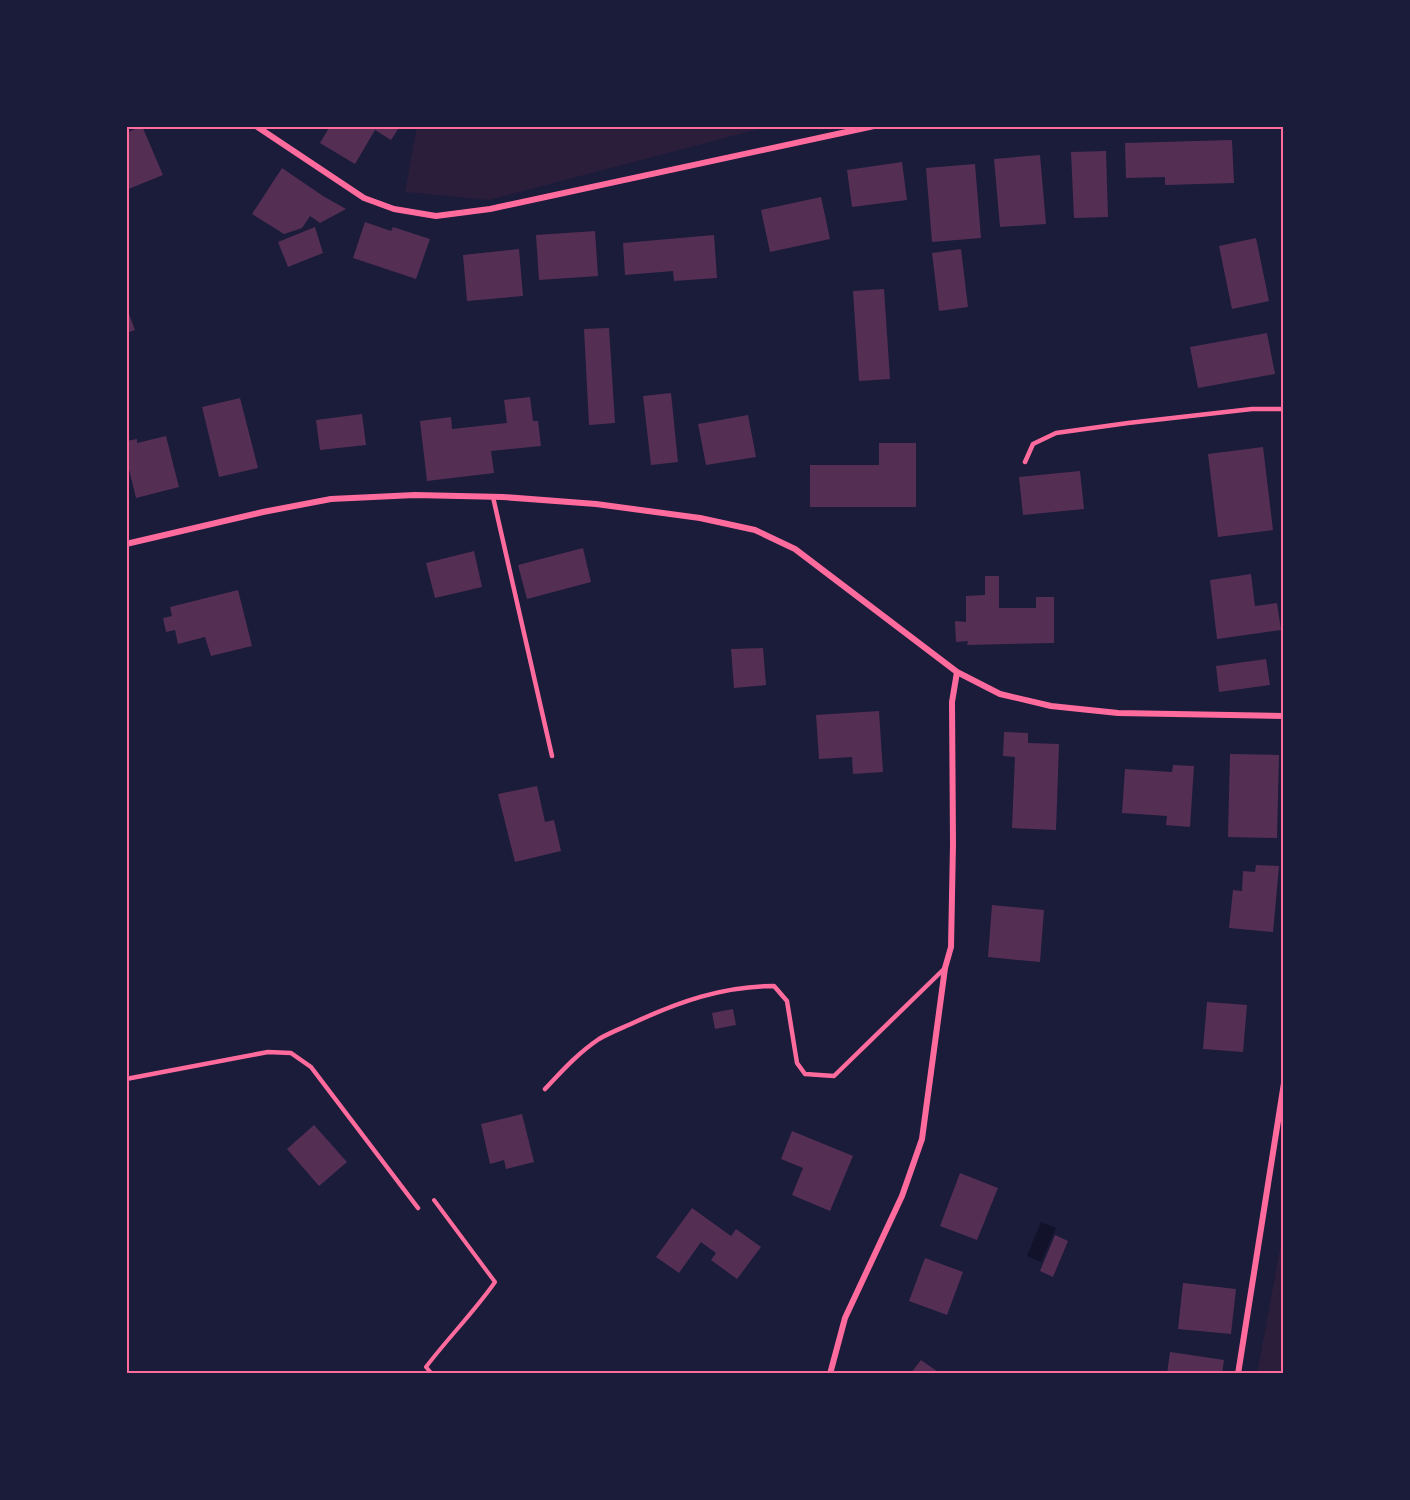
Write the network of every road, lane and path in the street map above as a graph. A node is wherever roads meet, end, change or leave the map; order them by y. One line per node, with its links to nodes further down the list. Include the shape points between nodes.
1 (256, 126): 2 (street, via 364,198 394,209 436,216 490,209)
2 (874, 126)
3 (1284, 409): 4 (lane, via 1252,409 1056,433 1033,444)
4 (1025, 462)
5 (493, 496): 6 (street, via 332,499); 7 (street, via 597,504 755,530 795,549); 9 (lane)
6 (126, 544)
7 (957, 672): 8 (street, via 1000,694 1051,706 1118,713); 10 (street, via 952,702 951,947)
8 (1284, 716)
9 (552, 756)
10 (945, 968): 13 (lane, via 834,1076 805,1074 797,1063 787,1001 774,986 750,986 704,994 600,1038); 15 (street, via 922,1139 902,1196 845,1318)
11 (126, 1079): 14 (lane, via 268,1052 291,1053 311,1067)
12 (1284, 1083): 16 (street)
13 (545, 1089)
14 (418, 1208)
15 (830, 1374)
16 (1238, 1374)

